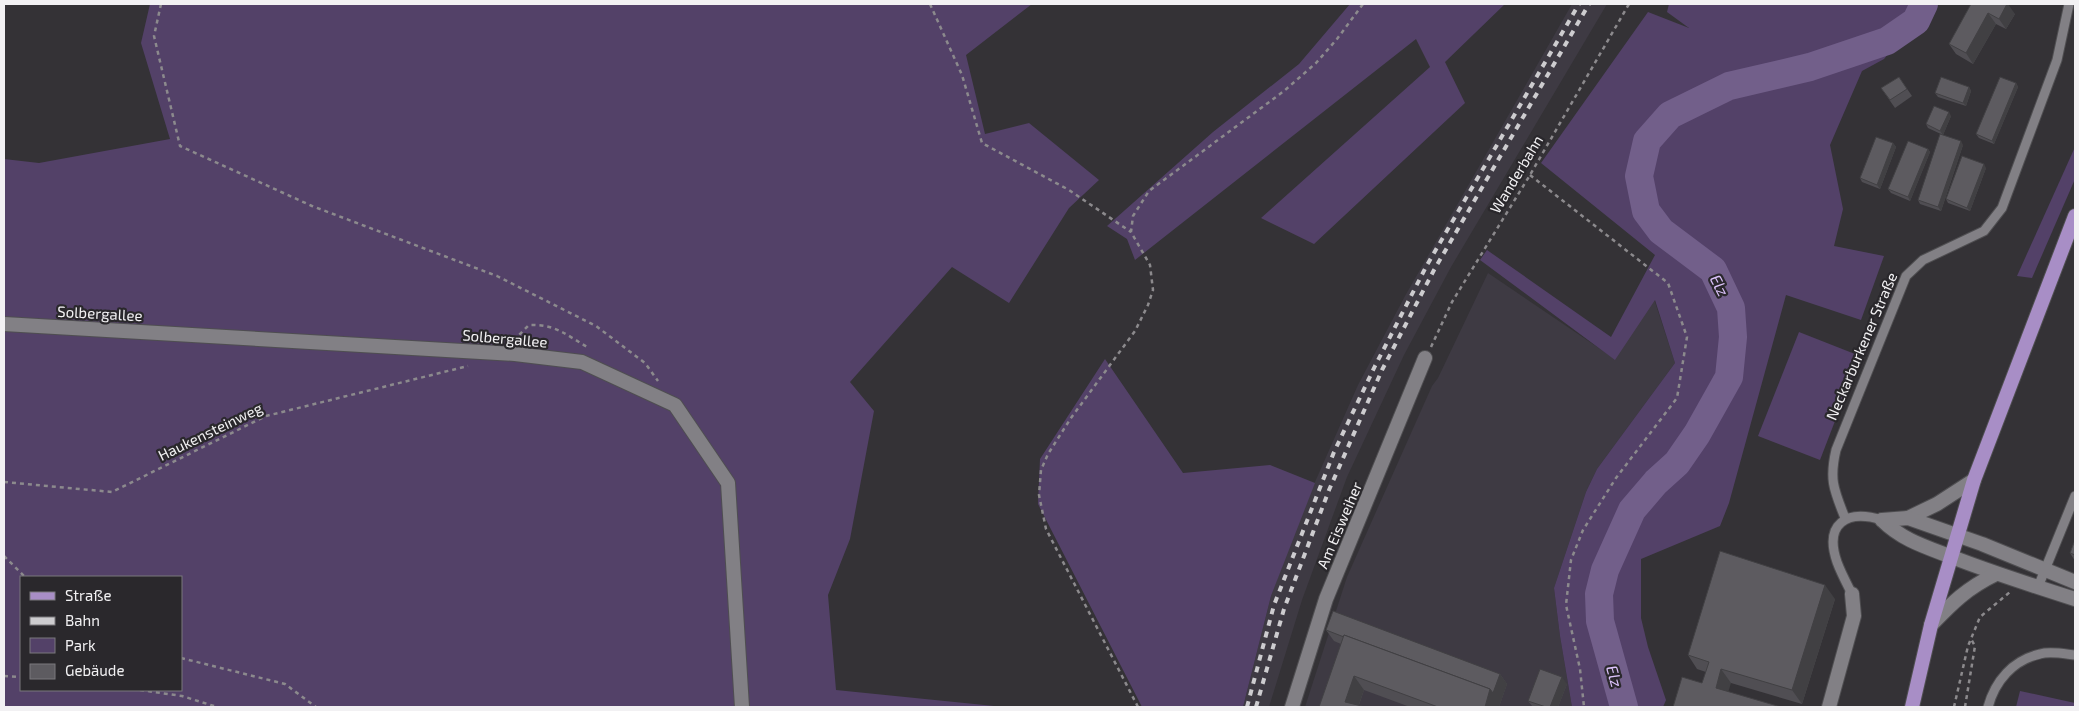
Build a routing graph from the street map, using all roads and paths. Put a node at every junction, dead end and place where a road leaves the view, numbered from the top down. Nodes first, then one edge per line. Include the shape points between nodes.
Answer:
1 (161, 4) edge
2 (930, 4) edge
3 (1363, 4) edge
4 (1629, 4) edge
5 (2068, 4) edge
6 (1530, 175) junction
7 (2075, 216) edge
8 (1131, 232) junction
9 (4, 324) edge
10 (1426, 358) joint
11 (477, 364) dead end
12 (660, 384) dead end
13 (1974, 480) junction
14 (4, 482) edge
15 (2075, 496) edge
16 (1845, 518) junction
17 (1908, 518) junction
18 (1882, 520) junction
19 (1956, 534) junction
20 (4, 556) edge
21 (1950, 556) junction
22 (2045, 570) junction
23 (1996, 574) junction
24 (24, 576) edge
25 (2075, 582) edge
26 (2038, 587) junction
27 (2013, 590) dead end
28 (1852, 594) joint
29 (2075, 599) edge
30 (1931, 625) junction
31 (1971, 639) junction
32 (2075, 655) edge
33 (182, 658) edge
34 (4, 676) edge
35 (20, 677) edge
36 (147, 691) edge
37 (217, 707) edge
38 (316, 707) edge
39 (742, 707) edge
40 (1138, 707) edge
41 (1292, 707) edge
42 (1584, 707) edge
43 (1829, 707) edge
44 (1912, 707) edge
45 (1954, 707) edge
46 (1965, 707) edge
47 (1988, 707) edge

1 - 12 path via 154,36 180,146 312,206 497,276 596,326 645,363
2 - 8 path via 962,75 982,143 1069,190
3 - 8 path via 1316,63 1284,91 1149,191 1133,216
4 - 6 path, Wanderbahn
5 - 16 lane, Neckarburkener Straße via 2057,60 2002,208 1984,231 1923,260 1906,276 1836,450 1832,484
6 - 10 path, Wanderbahn via 1452,302
6 - 42 path via 1668,283 1687,337 1677,398 1616,478 1583,530 1571,560 1566,605 1580,669
7 - 13 main road
8 - 40 path via 1150,265 1153,290 1148,305 1135,331 1048,454 1041,470 1038,494 1046,529
9 - 39 street, Solbergallee via 515,354 582,362 675,405 728,483
10 - 41 street, Am Eisweiher via 1326,599
11 - 14 path, Haukensteinweg via 266,416 112,492
13 - 17 street via 1938,504
13 - 19 main road
15 - 22 lane
16 - 18 lane via 1860,516
16 - 28 lane via 1835,529 1834,542 1837,562
17 - 18 street
17 - 19 street
18 - 21 street via 1894,532
19 - 21 main road
19 - 22 street
20 - 24 path
21 - 23 street
21 - 30 main road
22 - 25 street
22 - 26 lane
23 - 26 street
23 - 30 street via 1974,585
26 - 29 street
27 - 31 path via 1980,617
28 - 43 street via 1854,616
30 - 44 main road
31 - 45 path
31 - 46 path via 1975,646
32 - 47 lane via 2042,653 2020,661 2002,677
33 - 38 path via 285,684
34 - 35 path
36 - 37 path via 182,696

